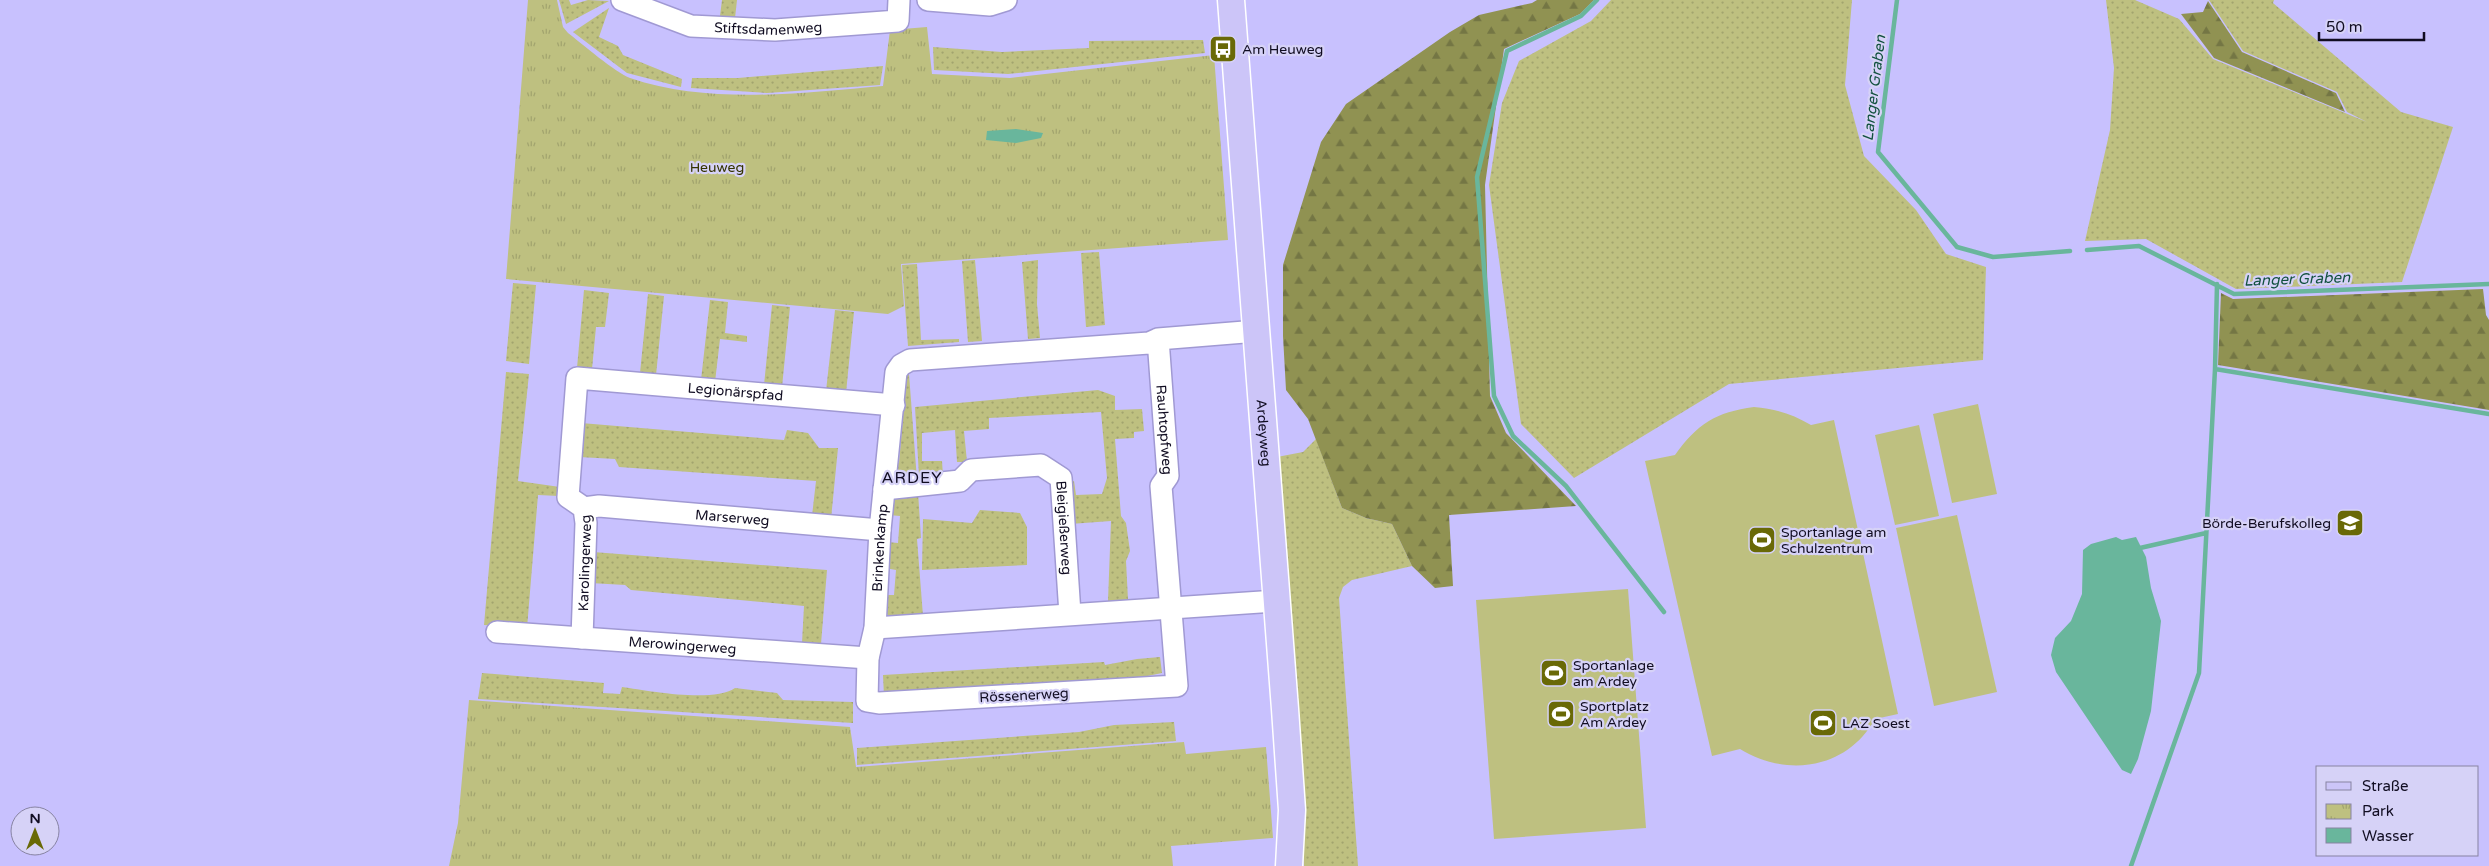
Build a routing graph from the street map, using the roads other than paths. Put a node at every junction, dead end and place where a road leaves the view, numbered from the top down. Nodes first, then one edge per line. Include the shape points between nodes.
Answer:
1 (622, 0) edge
2 (899, 0) edge
3 (928, 0) edge
4 (1006, 0) edge
5 (1231, 0) edge
6 (1257, 331) junction
7 (1158, 339) junction
8 (577, 378) joint
9 (894, 405) junction
10 (884, 489) junction
11 (584, 508) junction
12 (880, 530) junction
13 (1278, 601) junction
14 (1172, 609) junction
15 (1070, 614) junction
16 (875, 628) junction
17 (497, 632) dead end
18 (582, 638) junction
19 (868, 658) junction
20 (1290, 865) edge

1 - 2 street, Stiftsdamenweg via 690,26 775,30 898,21
3 - 4 street via 990,5
5 - 6 main road, Ardeyweg
6 - 7 street, Brinkenkamp
6 - 13 main road, Ardeyweg
7 - 9 street, Brinkenkamp via 910,360 896,372
7 - 14 street, Rauhtopfweg via 1168,476 1161,486
8 - 9 street, Legionärspfad
8 - 11 street, Karolingerweg via 568,497
9 - 10 street, Brinkenkamp
10 - 12 street, Brinkenkamp
10 - 15 street, Bleigießerweg via 960,481 971,470 1041,465 1048,469 1061,478
11 - 12 street, Marserweg via 599,506
11 - 18 street, Karolingerweg
12 - 16 street, Brinkenkamp
13 - 14 street
13 - 20 main road, Ardeyweg via 1292,810
14 - 15 street
14 - 19 street, Rössenerweg via 1177,686 879,703 867,701
15 - 16 street
16 - 19 street, Rössenerweg
17 - 18 street, Merowingerweg
18 - 19 street, Merowingerweg

